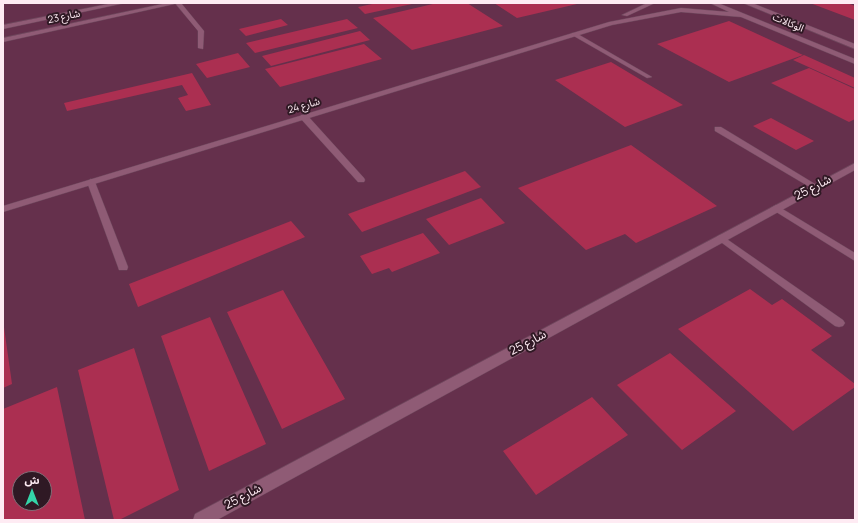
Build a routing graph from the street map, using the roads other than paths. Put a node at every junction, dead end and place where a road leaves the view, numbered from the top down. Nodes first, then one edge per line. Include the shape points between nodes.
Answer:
1 (122, 3) edge
2 (177, 3) edge
3 (652, 3) edge
4 (713, 3) edge
5 (746, 3) edge
6 (742, 15) junction
7 (610, 23) junction
8 (3, 27) edge
9 (574, 34) junction
10 (3, 40) edge
11 (855, 46) edge
12 (201, 48) dead end
13 (855, 62) edge
14 (649, 77) dead end
15 (304, 117) junction
16 (718, 128) dead end
17 (855, 166) edge
18 (361, 180) dead end
19 (91, 182) junction
20 (816, 187) junction
21 (776, 208) junction
22 (3, 209) edge
23 (721, 238) junction
24 (855, 258) edge
25 (123, 267) dead end
26 (839, 323) dead end
27 (201, 520) edge

1 - 8 street, شارع 23
2 - 10 street, شارع 23
2 - 12 lane via 201,31
3 - 7 street, شارع 24
4 - 6 street, الوكالات
5 - 11 street, الوكالات
6 - 7 street, شارع 24 via 681,10
6 - 13 street, الوكالات
7 - 9 street, شارع 24
9 - 14 lane
9 - 15 street, شارع 24
15 - 18 lane
15 - 19 street, شارع 24
16 - 20 lane
17 - 20 street, شارع 25
19 - 22 street, شارع 24
19 - 25 lane
20 - 21 street, شارع 25
21 - 23 street, شارع 25
21 - 24 lane
23 - 26 lane
23 - 27 street, شارع 25

